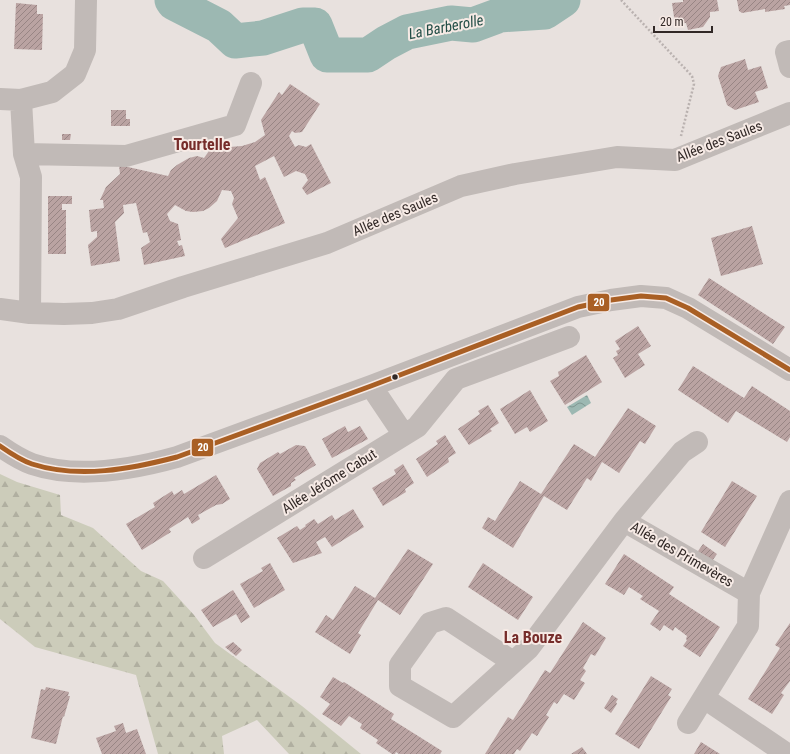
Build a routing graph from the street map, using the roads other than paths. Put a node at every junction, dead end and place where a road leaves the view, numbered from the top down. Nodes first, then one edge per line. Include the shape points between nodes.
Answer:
1 (86, 0) edge
2 (790, 51) edge
3 (790, 67) edge
4 (251, 83) dead end
5 (10, 100) edge
6 (790, 113) edge
7 (24, 154) junction
8 (0, 309) edge
9 (30, 313) junction
10 (569, 337) dead end
11 (790, 370) edge
12 (372, 386) junction
13 (404, 435) junction
14 (697, 442) dead end
15 (0, 446) edge
16 (790, 501) edge
17 (624, 521) junction
18 (204, 558) dead end
19 (749, 593) junction
20 (513, 662) junction
21 (704, 698) junction
22 (688, 723) dead end
23 (787, 754) edge

1 - 5 street via 85,50 75,74 52,92
2 - 3 street via 786,52
4 - 7 street via 235,125 126,156
5 - 7 street
6 - 9 street, Allée des Saules via 675,160 618,156 461,186 327,243 118,309 92,313
7 - 9 street via 31,177
8 - 9 street, Allée des Saules
10 - 13 street, Allée Jérôme Cabut via 456,379 417,427
11 - 12 street via 688,308 666,298 641,296 578,308
12 - 13 street
12 - 15 street via 178,457 124,469 55,469 32,464
13 - 18 street, Allée Jérôme Cabut
14 - 17 street via 682,452
16 - 19 street
17 - 19 street, Allée des Primevères
17 - 20 street, Allée des Primevères via 530,648
19 - 21 street via 748,626
20 - 20 street, Allée des Primevères via 446,618 430,623 400,665 400,686 453,717
21 - 22 street
21 - 23 street

